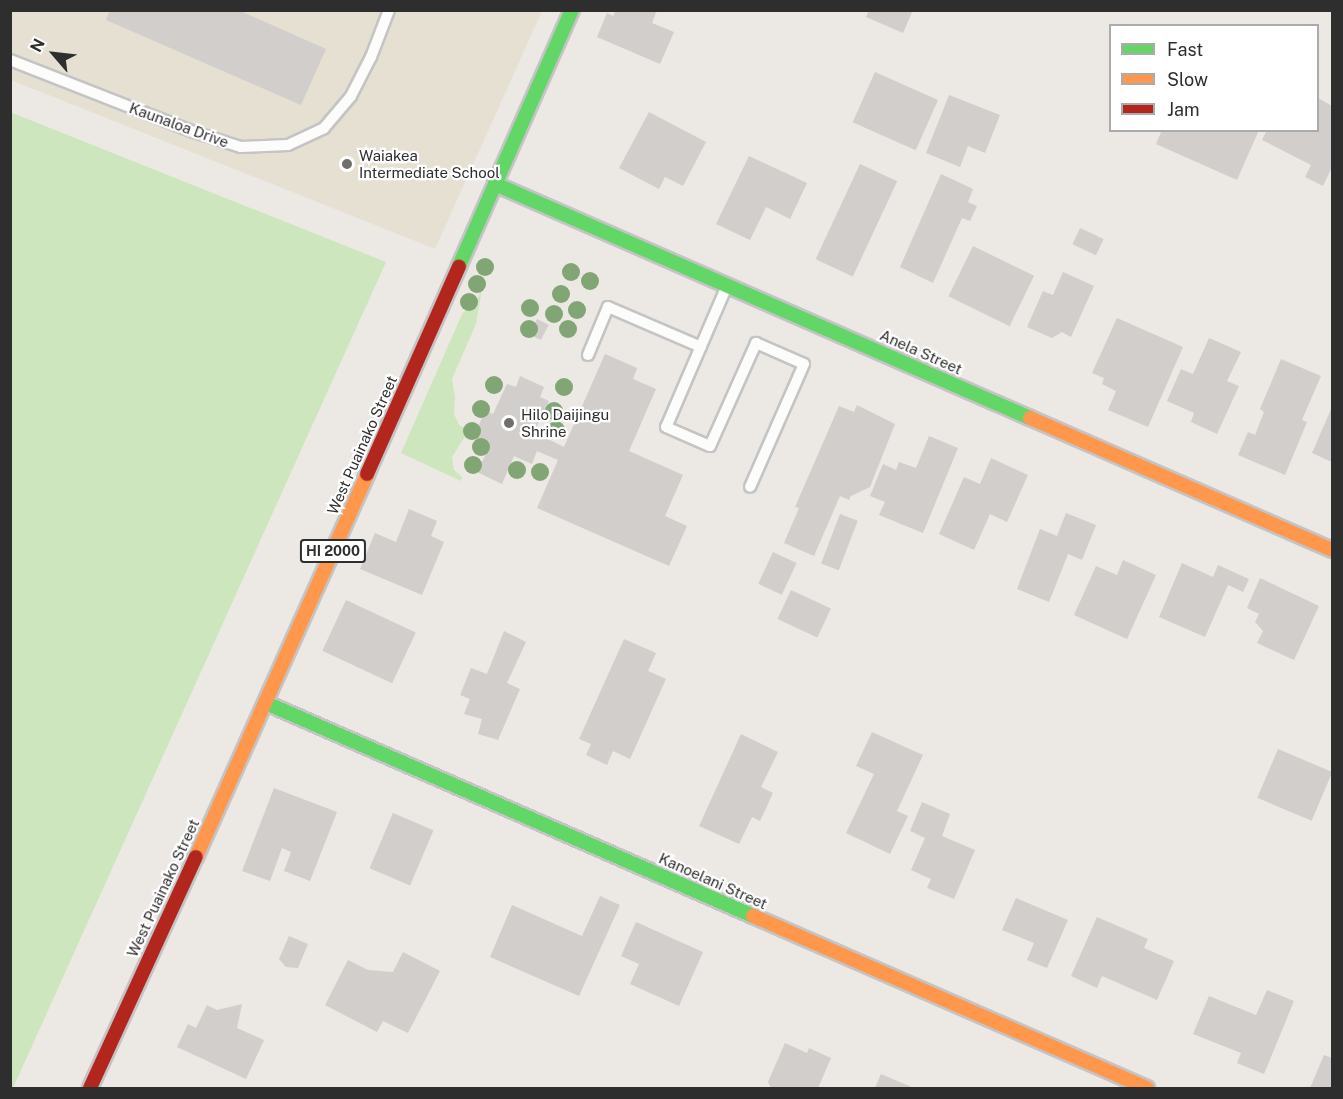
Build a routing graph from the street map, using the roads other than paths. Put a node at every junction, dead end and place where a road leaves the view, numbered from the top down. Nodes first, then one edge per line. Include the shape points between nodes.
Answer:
1 (389, 10) edge
2 (572, 10) edge
3 (10, 60) edge
4 (495, 183) junction
5 (728, 285) junction
6 (701, 347) junction
7 (588, 355) dead end
8 (750, 488) dead end
9 (1332, 550) edge
10 (266, 703) junction
11 (90, 1089) edge
12 (1147, 1089) edge

1 - 3 lane, Kaunaloa Drive via 351,96 324,128 288,145 241,147
2 - 4 main road, West Puainako Street / HI 2000
4 - 5 main road, Anela Street
4 - 10 main road, West Puainako Street / HI 2000
5 - 6 lane
5 - 9 main road, Anela Street
6 - 7 lane via 608,307
6 - 8 lane via 666,427 710,446 756,343 804,364
10 - 11 main road, West Puainako Street / HI 2000
10 - 12 main road, Kanoelani Street

